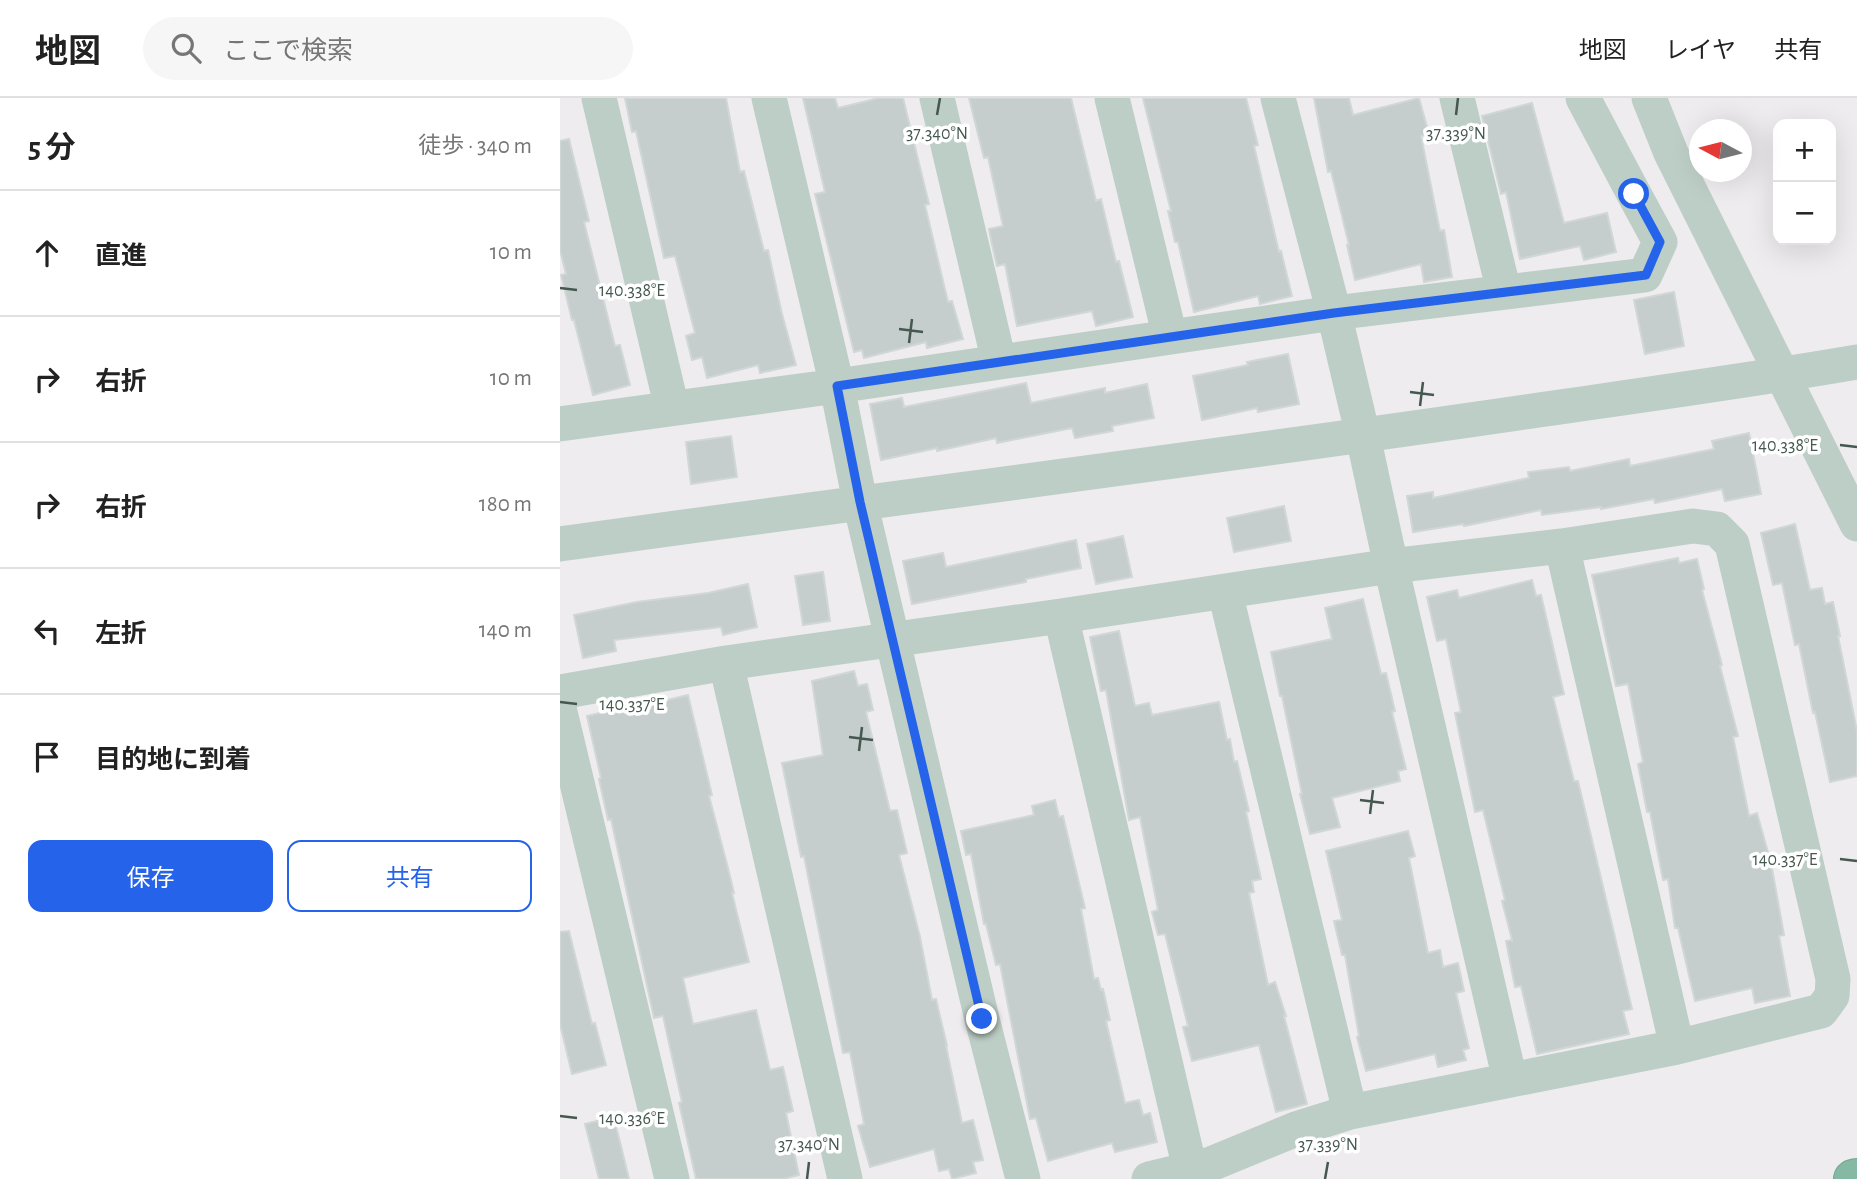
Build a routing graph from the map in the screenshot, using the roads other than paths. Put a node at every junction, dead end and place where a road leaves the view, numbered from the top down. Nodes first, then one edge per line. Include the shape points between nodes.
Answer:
1 (599, 98) edge
2 (769, 98) edge
3 (937, 98) edge
4 (1112, 98) edge
5 (1278, 98) edge
6 (1457, 98) edge
7 (1583, 98) edge
8 (1649, 98) edge
9 (1504, 292) junction
10 (1334, 313) junction
11 (1170, 337) junction
12 (999, 362) junction
13 (1857, 362) edge
14 (1783, 375) junction
15 (837, 386) junction
16 (668, 396) dead end
17 (560, 424) edge
18 (1363, 436) junction
19 (860, 502) junction
20 (1857, 524) edge
21 (560, 544) edge
22 (1562, 546) junction
23 (1391, 566) junction
24 (1225, 592) junction
25 (1060, 616) junction
26 (893, 638) junction
27 (726, 663) junction
28 (560, 692) edge
29 (560, 712) edge
30 (1677, 1047) junction
31 (1510, 1080) junction
32 (1350, 1112) junction
33 (1190, 1169) junction
34 (671, 1179) edge
35 (845, 1179) edge
36 (1023, 1179) edge
37 (1149, 1179) edge

1 - 16 street
2 - 15 street
3 - 12 street
4 - 11 street
5 - 10 street
6 - 9 street
7 - 9 street via 1660,242 1646,275
8 - 14 street via 1671,153
9 - 10 street
10 - 11 street
10 - 18 street
11 - 12 street
12 - 15 street
13 - 14 street
14 - 18 street
14 - 20 street
15 - 17 street
15 - 19 street
18 - 19 street
18 - 23 street
19 - 21 street
19 - 26 street
22 - 23 street
22 - 30 street
22 - 30 street via 1693,526 1717,529 1732,544 1833,979 1832,996 1821,1011
23 - 24 street
23 - 31 street
24 - 25 street
24 - 32 street
25 - 26 street
25 - 33 street
26 - 27 street
26 - 36 street
27 - 28 street
27 - 35 street
29 - 34 street
30 - 31 street
31 - 32 street
32 - 33 street
33 - 37 street

